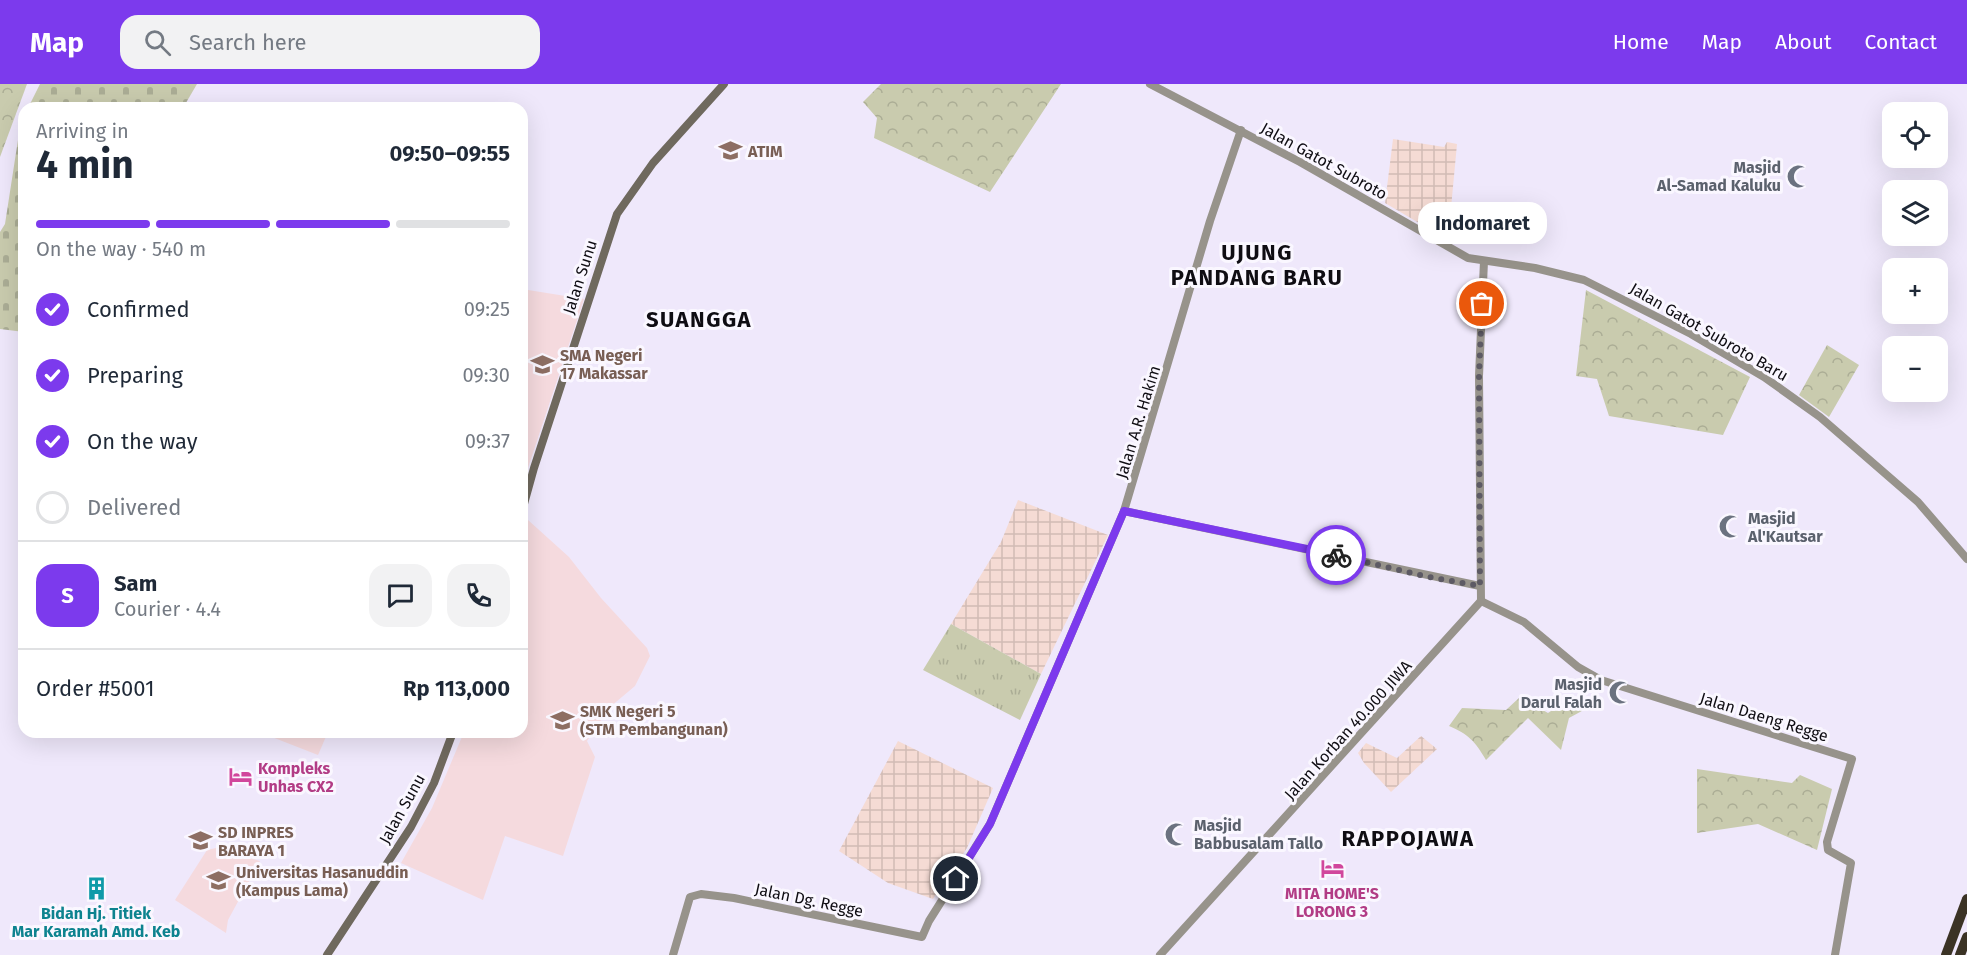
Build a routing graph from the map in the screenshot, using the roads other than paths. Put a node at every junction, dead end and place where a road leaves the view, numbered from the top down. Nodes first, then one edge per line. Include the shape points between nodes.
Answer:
1 (724, 84) edge
2 (1150, 84) edge
3 (1241, 130) junction
4 (1484, 261) junction
5 (528, 490) edge
6 (1124, 511) junction
7 (1967, 559) edge
8 (1480, 586) junction
9 (1481, 601) junction
10 (451, 738) edge
11 (1967, 899) edge
12 (922, 937) joint
13 (1967, 937) edge
14 (327, 955) edge
15 (673, 955) edge
16 (1160, 955) edge
17 (1835, 955) edge
18 (1946, 955) edge
19 (1960, 955) edge

1 - 5 main road, Jalan Sunu via 653,163 618,214
2 - 3 street, Jalan Gatot Subroto
3 - 4 street, Jalan Gatot Subroto via 1468,258
3 - 6 street, Jalan A.R. Hakim
4 - 7 street, Jalan Gatot Subroto Baru via 1535,268 1596,285 1740,362 1792,396 1890,476
4 - 8 street via 1479,376
6 - 8 street
6 - 12 street, Jalan A.R. Hakim via 990,824
8 - 9 street
9 - 16 street, Jalan Korban 40.000 JIWA
9 - 17 street, Jalan Daeng Regge via 1524,622 1578,667 1601,680 1852,759 1827,842 1828,850 1851,863
10 - 14 main road, Jalan Sunu via 435,783 411,827
11 - 18 highway
12 - 15 street, Jalan Dg. Regge via 701,894 690,897
13 - 19 highway

